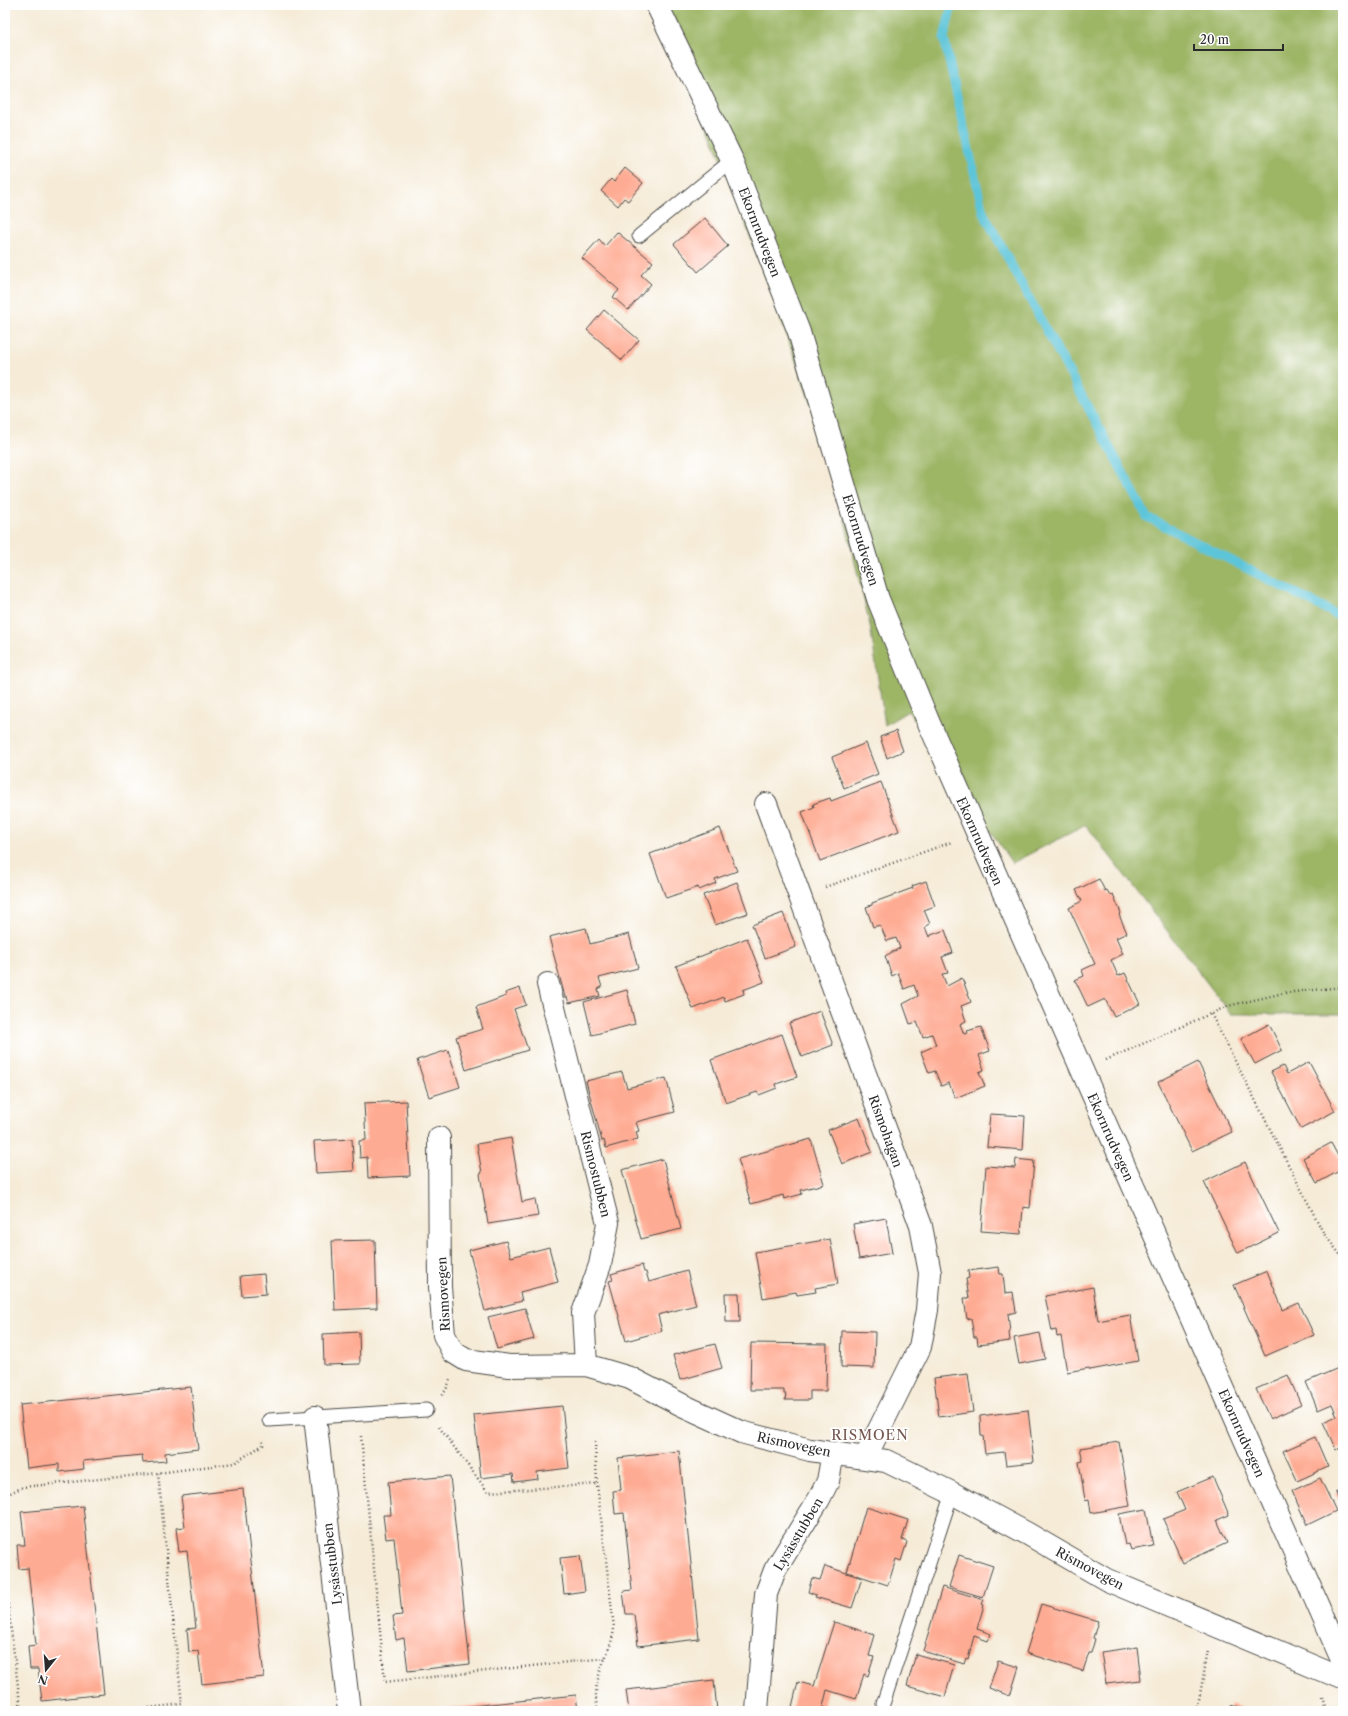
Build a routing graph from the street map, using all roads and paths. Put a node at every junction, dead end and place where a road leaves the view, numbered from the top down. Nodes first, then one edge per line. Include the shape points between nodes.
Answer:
1 (657, 5) edge
2 (732, 160) junction
3 (639, 236) dead end
4 (766, 804) dead end
5 (977, 833) junction
6 (800, 896) junction
7 (548, 984) dead end
8 (1343, 987) edge
9 (1212, 1014) junction
10 (1082, 1070) junction
11 (439, 1138) dead end
12 (1343, 1258) edge
13 (466, 1360) junction
14 (586, 1365) junction
15 (426, 1410) junction
16 (359, 1414) junction
17 (315, 1417) junction
18 (269, 1420) joint
19 (595, 1442) dead end
20 (833, 1453) junction
21 (865, 1458) junction
22 (158, 1473) junction
23 (597, 1484) junction
24 (952, 1493) junction
25 (5, 1495) edge
26 (5, 1580) edge
27 (1212, 1625) junction
28 (605, 1658) junction
29 (1343, 1662) edge
30 (1343, 1679) edge
31 (883, 1704) dead end
32 (21, 1711) edge
33 (121, 1711) edge
34 (349, 1711) edge
35 (597, 1711) edge
36 (757, 1711) edge
37 (1197, 1711) edge

1 - 2 street, Ekornrudvegen
2 - 3 lane
2 - 5 street, Ekornrudvegen via 799,332 878,599
4 - 6 street, Rismohagan
5 - 6 path
5 - 10 street, Ekornrudvegen
6 - 21 street, Rismohagan via 921,1226 930,1272 927,1310 920,1347
7 - 14 street, Rismostubben via 608,1223 600,1265 583,1313
8 - 9 path via 1284,993 1228,1006
9 - 10 path
9 - 12 path via 1324,1234
10 - 29 street, Ekornrudvegen
11 - 13 street, Rismovegen via 440,1287 444,1335 453,1352
13 - 14 street, Rismovegen via 509,1366
13 - 15 path via 450,1377 446,1390
14 - 20 street, Rismovegen via 630,1378 741,1432 810,1450
15 - 16 lane
15 - 23 path via 488,1492
16 - 17 lane
16 - 28 path via 385,1682
17 - 18 lane
17 - 34 street, Lysåsstubben
18 - 22 path via 263,1445 234,1463
19 - 23 path
20 - 21 street, Rismovegen
20 - 36 street, Lysåsstubben via 828,1481 775,1570 766,1594
21 - 24 street, Rismovegen via 886,1462
22 - 25 path via 23,1487
22 - 33 path via 182,1704
23 - 28 path via 614,1628 613,1642
24 - 27 street, Rismovegen via 1107,1580
24 - 31 lane
26 - 32 path
27 - 30 street, Rismovegen
27 - 37 path
28 - 35 path via 597,1681

